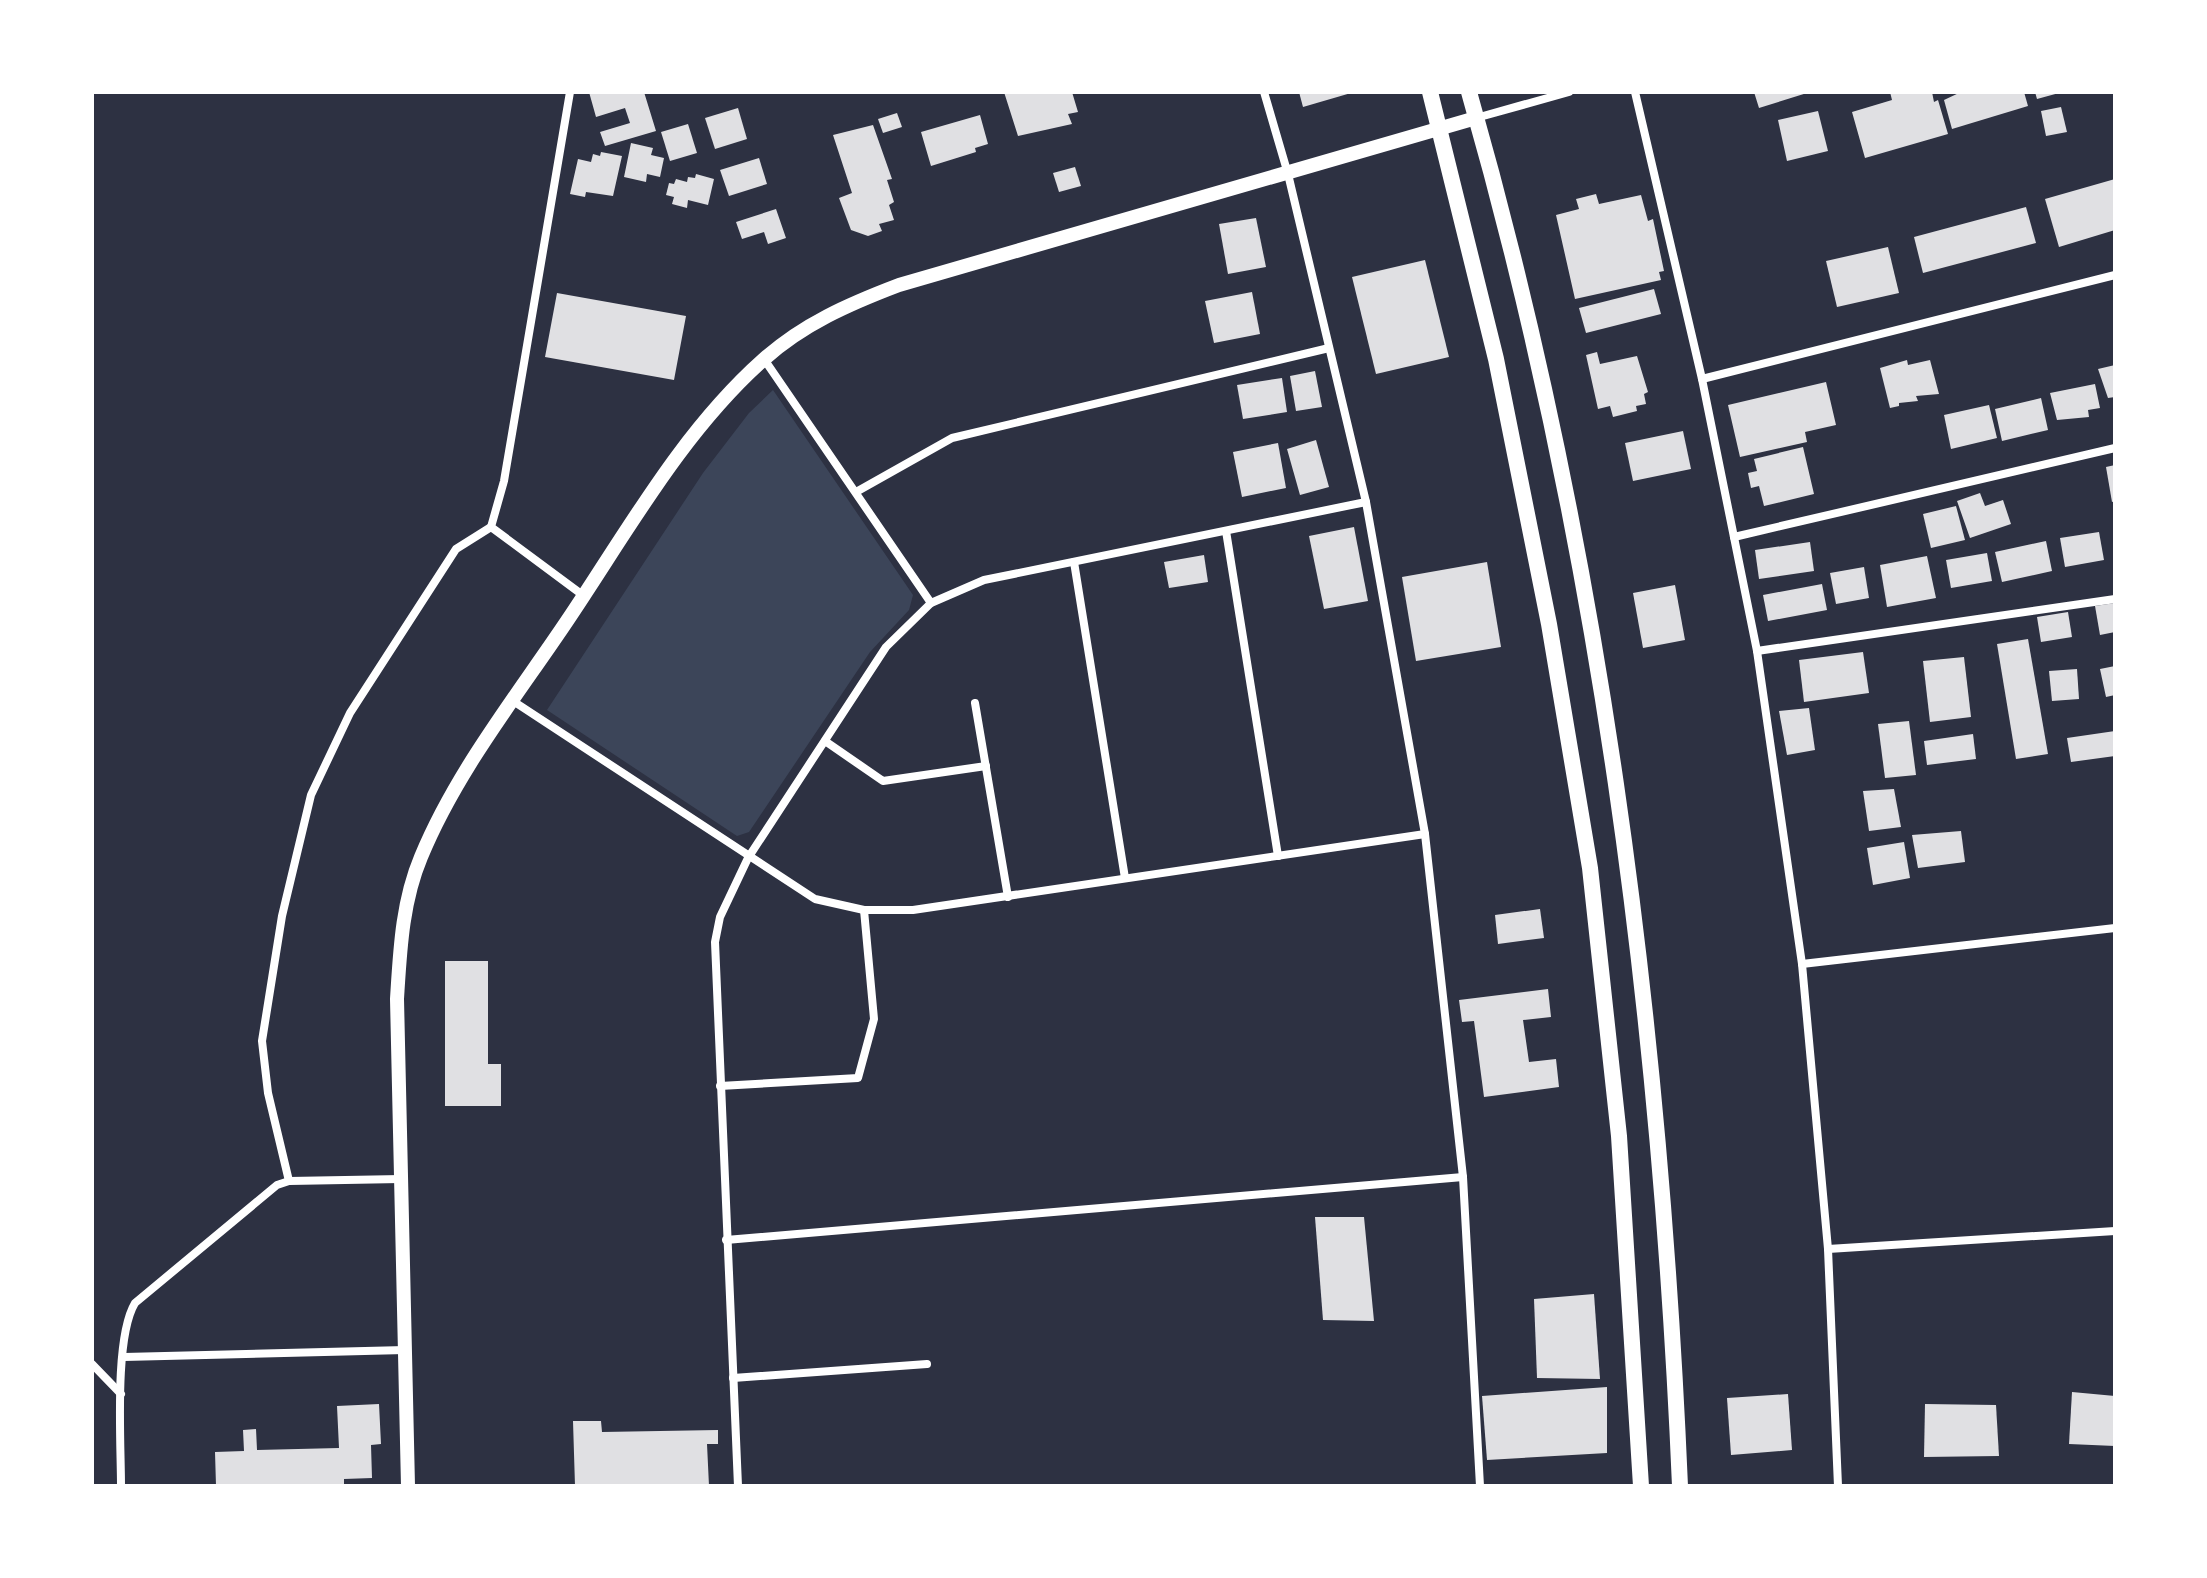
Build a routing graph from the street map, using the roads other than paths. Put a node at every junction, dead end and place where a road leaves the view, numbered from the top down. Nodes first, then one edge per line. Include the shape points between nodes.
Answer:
1 (570, 92) edge
2 (1264, 92) edge
3 (1430, 92) edge
4 (1469, 92) edge
5 (1569, 92) edge
6 (1635, 92) edge
7 (1476, 118) junction
8 (1440, 129) junction
9 (1288, 174) junction
10 (2115, 275) edge
11 (1329, 348) junction
12 (764, 359) junction
13 (1702, 379) junction
14 (2115, 448) edge
15 (856, 492) junction
16 (1366, 502) junction
17 (491, 527) junction
18 (1226, 531) junction
19 (1734, 537) junction
20 (1074, 562) junction
21 (584, 596) junction
22 (2115, 599) edge
23 (931, 603) junction
24 (1757, 651) junction
25 (513, 701) junction
26 (975, 703) dead end
27 (825, 741) junction
28 (986, 766) junction
29 (1425, 834) junction
30 (1278, 856) junction
31 (748, 858) junction
32 (1125, 878) junction
33 (1008, 897) junction
34 (864, 910) junction
35 (2115, 928) edge
36 (1802, 964) junction
37 (720, 1086) junction
38 (1463, 1177) junction
39 (401, 1179) junction
40 (289, 1181) junction
41 (2115, 1231) edge
42 (726, 1240) junction
43 (1828, 1249) junction
44 (405, 1350) junction
45 (124, 1357) junction
46 (92, 1364) edge
47 (927, 1364) dead end
48 (733, 1378) junction
49 (121, 1394) junction
50 (121, 1486) edge
51 (408, 1486) edge
52 (738, 1486) edge
53 (1480, 1486) edge
54 (1641, 1486) edge
55 (1680, 1486) edge
56 (1838, 1486) edge

1 - 17 street via 504,481
2 - 9 street
3 - 8 main road
4 - 7 main road
5 - 7 street
6 - 13 street
7 - 8 street
7 - 55 main road via 1546,399 1589,616 1629,866 1659,1141
8 - 9 street
8 - 54 main road via 1499,375 1590,868 1619,1136
9 - 11 street
9 - 12 street via 899,285 826,315
10 - 13 street
11 - 15 street via 952,438
11 - 16 street
12 - 15 street
12 - 21 street via 690,440
13 - 19 street
14 - 19 street
15 - 23 street
16 - 18 street
16 - 29 street
17 - 21 street
17 - 40 street via 456,549 350,713 311,795 282,916 262,1041
18 - 20 street
18 - 30 street
19 - 24 street
20 - 23 street via 984,580
20 - 32 street
21 - 25 street
22 - 24 street
23 - 27 street via 886,647
24 - 36 street
25 - 31 street
25 - 39 street via 438,819 410,893 397,999
26 - 28 street
27 - 28 street via 883,781
27 - 31 street
28 - 33 street
29 - 30 street
29 - 38 street
30 - 32 street
31 - 34 street via 815,899
31 - 37 street via 720,917 715,942
32 - 33 street
33 - 34 street via 913,910
34 - 37 street via 874,1019 858,1078
35 - 36 street
36 - 43 street
37 - 42 street
38 - 42 street
38 - 53 street
39 - 40 street
39 - 44 street
40 - 45 street via 277,1185 135,1303 128,1315
41 - 43 street
42 - 48 street
43 - 56 street
44 - 45 street
44 - 51 street
45 - 49 street
46 - 49 street
47 - 48 street
48 - 52 street
49 - 50 street

